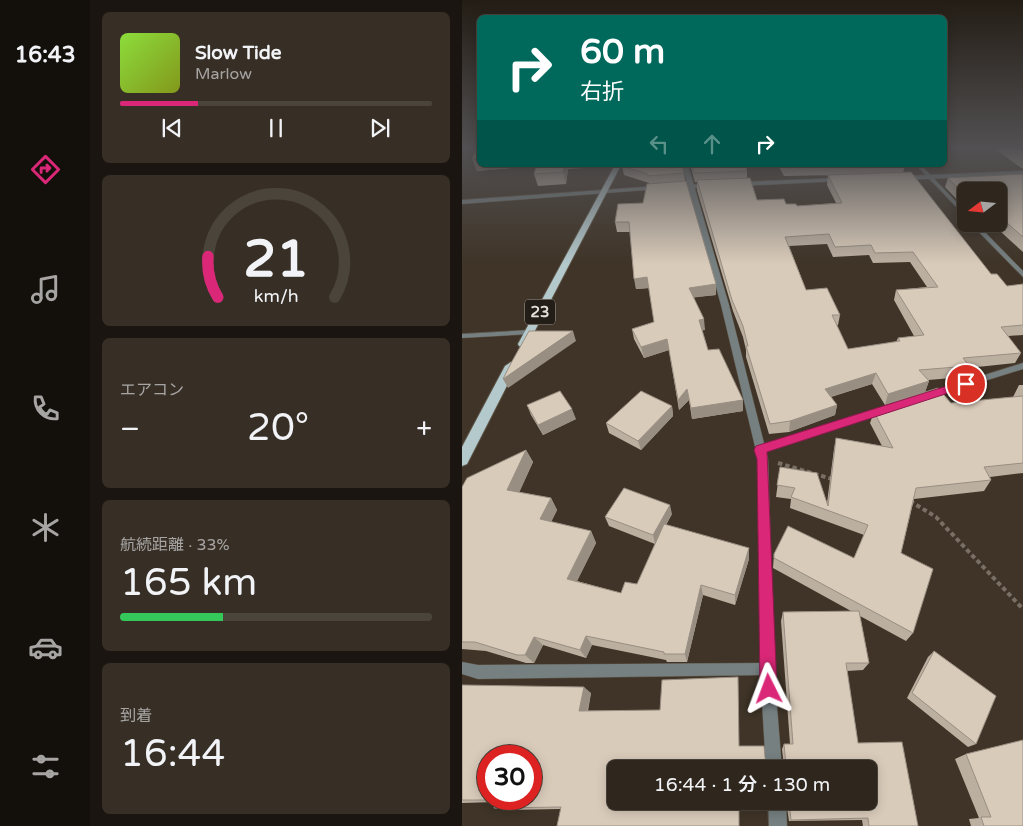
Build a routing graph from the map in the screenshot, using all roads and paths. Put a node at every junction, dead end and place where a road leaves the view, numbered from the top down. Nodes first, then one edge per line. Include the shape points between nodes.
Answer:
1 (606, 188) edge
2 (662, 188) edge
3 (672, 188) edge
4 (676, 188) edge
5 (691, 188) edge
6 (940, 188) edge
7 (604, 191) junction
8 (462, 202) edge
9 (957, 206) edge
10 (981, 232) edge
11 (1022, 276) edge
12 (529, 332) junction
13 (462, 336) edge
14 (1022, 366) edge
15 (920, 399) edge
16 (910, 402) edge
17 (762, 454) junction
18 (462, 460) edge
19 (836, 480) edge
20 (900, 498) edge
21 (1022, 609) edge
22 (462, 668) edge
23 (767, 669) junction
24 (773, 760) edge
25 (777, 810) edge
26 (778, 826) edge

1 - 7 main road, 23
2 - 7 street
3 - 4 street
5 - 17 street
6 - 9 lane
7 - 8 street
7 - 12 main road, 23
10 - 11 lane
12 - 13 lane
12 - 18 main road, 23
14 - 15 lane
16 - 17 lane
17 - 19 path
17 - 23 street
20 - 21 path via 936,517
22 - 23 lane via 478,672
23 - 24 street
25 - 26 street

